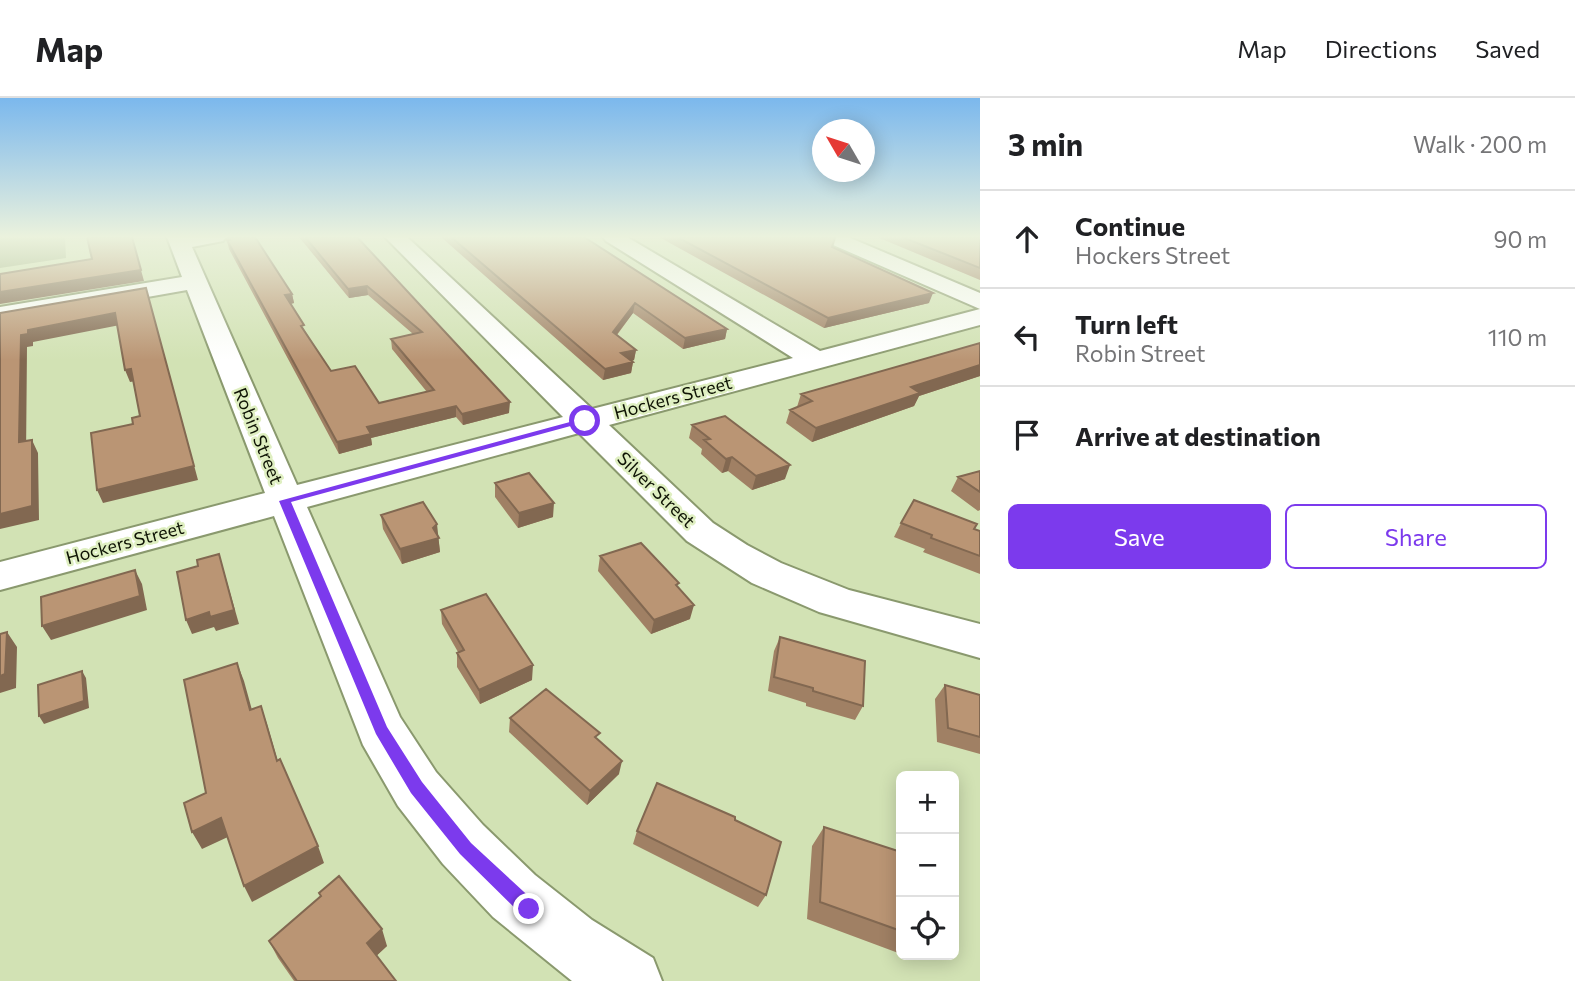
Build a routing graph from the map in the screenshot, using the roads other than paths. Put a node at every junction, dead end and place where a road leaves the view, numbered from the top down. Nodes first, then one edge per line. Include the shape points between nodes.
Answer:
1 (195, 278) edge
2 (438, 278) edge
3 (681, 278) edge
4 (925, 278) edge
5 (195, 282) junction
6 (980, 302) edge
7 (0, 314) edge
8 (980, 317) edge
9 (816, 360) junction
10 (585, 421) junction
11 (285, 501) junction
12 (0, 576) edge
13 (980, 641) edge
14 (630, 981) edge

1 - 5 street, Robin Street
2 - 10 street, Silver Street
3 - 9 street
4 - 6 street
5 - 7 street
5 - 11 street, Robin Street
8 - 9 street, Hockers Street
9 - 10 street, Hockers Street
10 - 11 street, Hockers Street
10 - 13 street, Silver Street via 700,532 764,574 857,610
11 - 12 street, Hockers Street
11 - 14 street, Robin Street via 381,730 416,788 466,848 529,909

